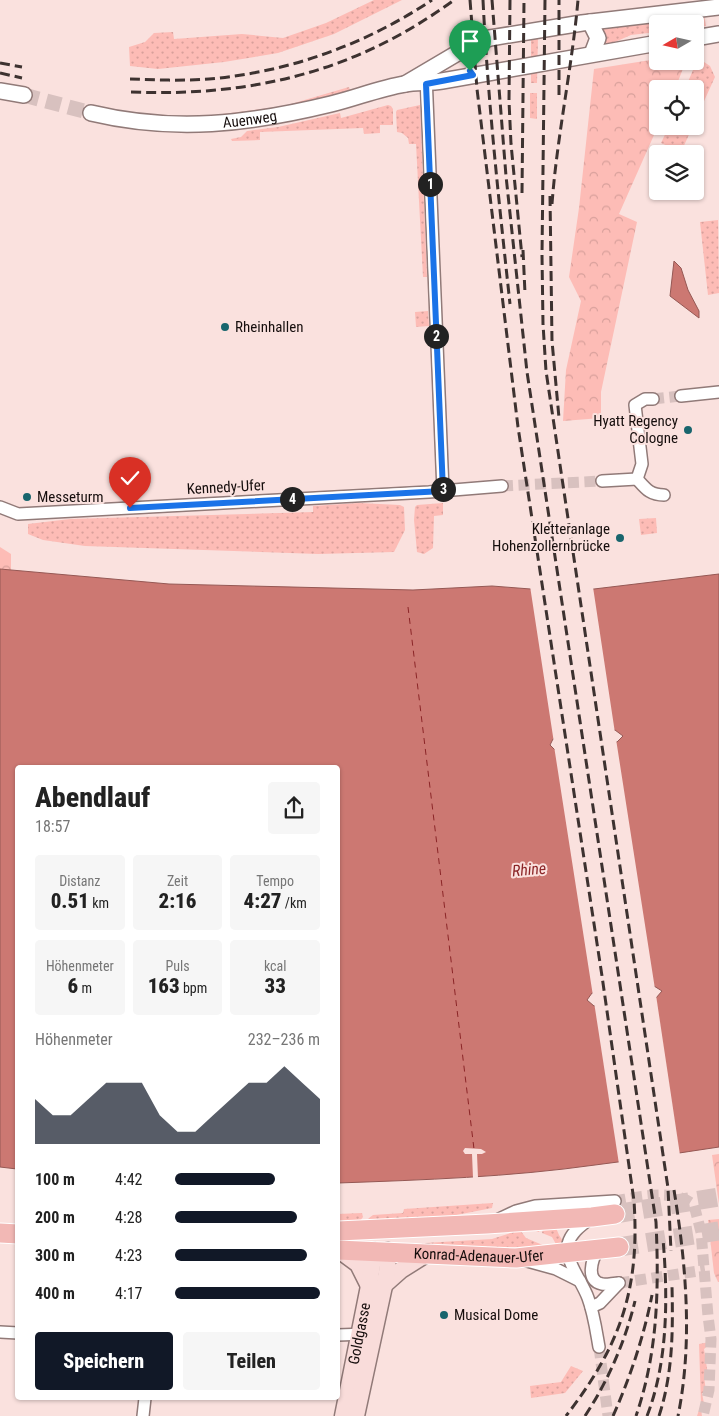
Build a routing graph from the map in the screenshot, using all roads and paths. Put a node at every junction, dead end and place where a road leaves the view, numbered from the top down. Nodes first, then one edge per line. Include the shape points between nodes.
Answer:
1 (719, 8) edge
2 (590, 22) junction
3 (719, 34) edge
4 (704, 36) edge
5 (649, 44) edge
6 (466, 48) junction
7 (592, 54) junction
8 (473, 75) junction
9 (427, 77) junction
10 (0, 91) edge
11 (24, 95) tunnel mouth
12 (91, 113) tunnel mouth
13 (719, 392) edge
14 (681, 396) tunnel mouth
15 (653, 398) tunnel mouth
16 (637, 478) junction
17 (602, 481) tunnel mouth
18 (502, 486) tunnel mouth
19 (443, 491) junction
20 (664, 495) dead end
21 (0, 507) edge
22 (615, 1207) joint
23 (592, 1217) junction
24 (487, 1224) junction
25 (413, 1228) junction
26 (370, 1229) junction
27 (340, 1230) edge
28 (619, 1247) tunnel mouth
29 (382, 1248) junction
30 (340, 1250) edge
31 (598, 1250) junction
32 (340, 1251) edge
33 (428, 1253) junction
34 (568, 1253) junction
35 (516, 1258) junction
36 (580, 1281) junction
37 (376, 1286) junction
38 (591, 1307) junction
39 (0, 1332) edge
40 (15, 1333) edge
41 (366, 1334) junction
42 (340, 1335) edge
43 (599, 1347) tunnel mouth
44 (145, 1400) edge
45 (142, 1416) edge
46 (343, 1416) edge
47 (356, 1416) edge

1 - 2 street, Auenweg
2 - 6 street, Auenweg via 490,38
2 - 7 street via 598,38
3 - 4 street
5 - 7 street, Auenweg
6 - 8 street via 465,56
6 - 9 street, Auenweg
7 - 8 street, Auenweg
8 - 9 street, Auenweg
9 - 12 street, Auenweg via 331,104 218,124 166,125
9 - 19 street
10 - 11 street
13 - 14 street
15 - 16 street via 635,405 642,464
16 - 17 street
16 - 20 street via 654,495
18 - 19 street, Kennedy-Ufer
19 - 21 street, Kennedy-Ufer via 18,514
22 - 23 main road, Konrad-Adenauer-Ufer
22 - 24 street, Konrad-Adenauer-Ufer via 527,1208
23 - 24 main road, Konrad-Adenauer-Ufer
23 - 34 street via 571,1236
24 - 25 main road, Konrad-Adenauer-Ufer
25 - 26 main road, Konrad-Adenauer-Ufer
25 - 29 main road
26 - 27 main road, Konrad-Adenauer-Ufer
26 - 29 main road
28 - 31 main road, Konrad-Adenauer-Ufer
29 - 30 main road, Konrad-Adenauer-Ufer
29 - 33 main road, Konrad-Adenauer-Ufer
29 - 37 main road, Goldgasse via 387,1272
31 - 34 main road, Konrad-Adenauer-Ufer
31 - 38 street via 592,1265 594,1280 600,1284 619,1283 600,1303
32 - 37 main road via 358,1264
33 - 35 main road, Konrad-Adenauer-Ufer
33 - 37 main road
34 - 35 main road, Konrad-Adenauer-Ufer
34 - 36 street
35 - 36 street
36 - 38 street
37 - 41 main road, Goldgasse
38 - 43 street
39 - 40 street
41 - 42 street
41 - 46 main road, Goldgasse
41 - 47 main road, Goldgasse
44 - 45 street

